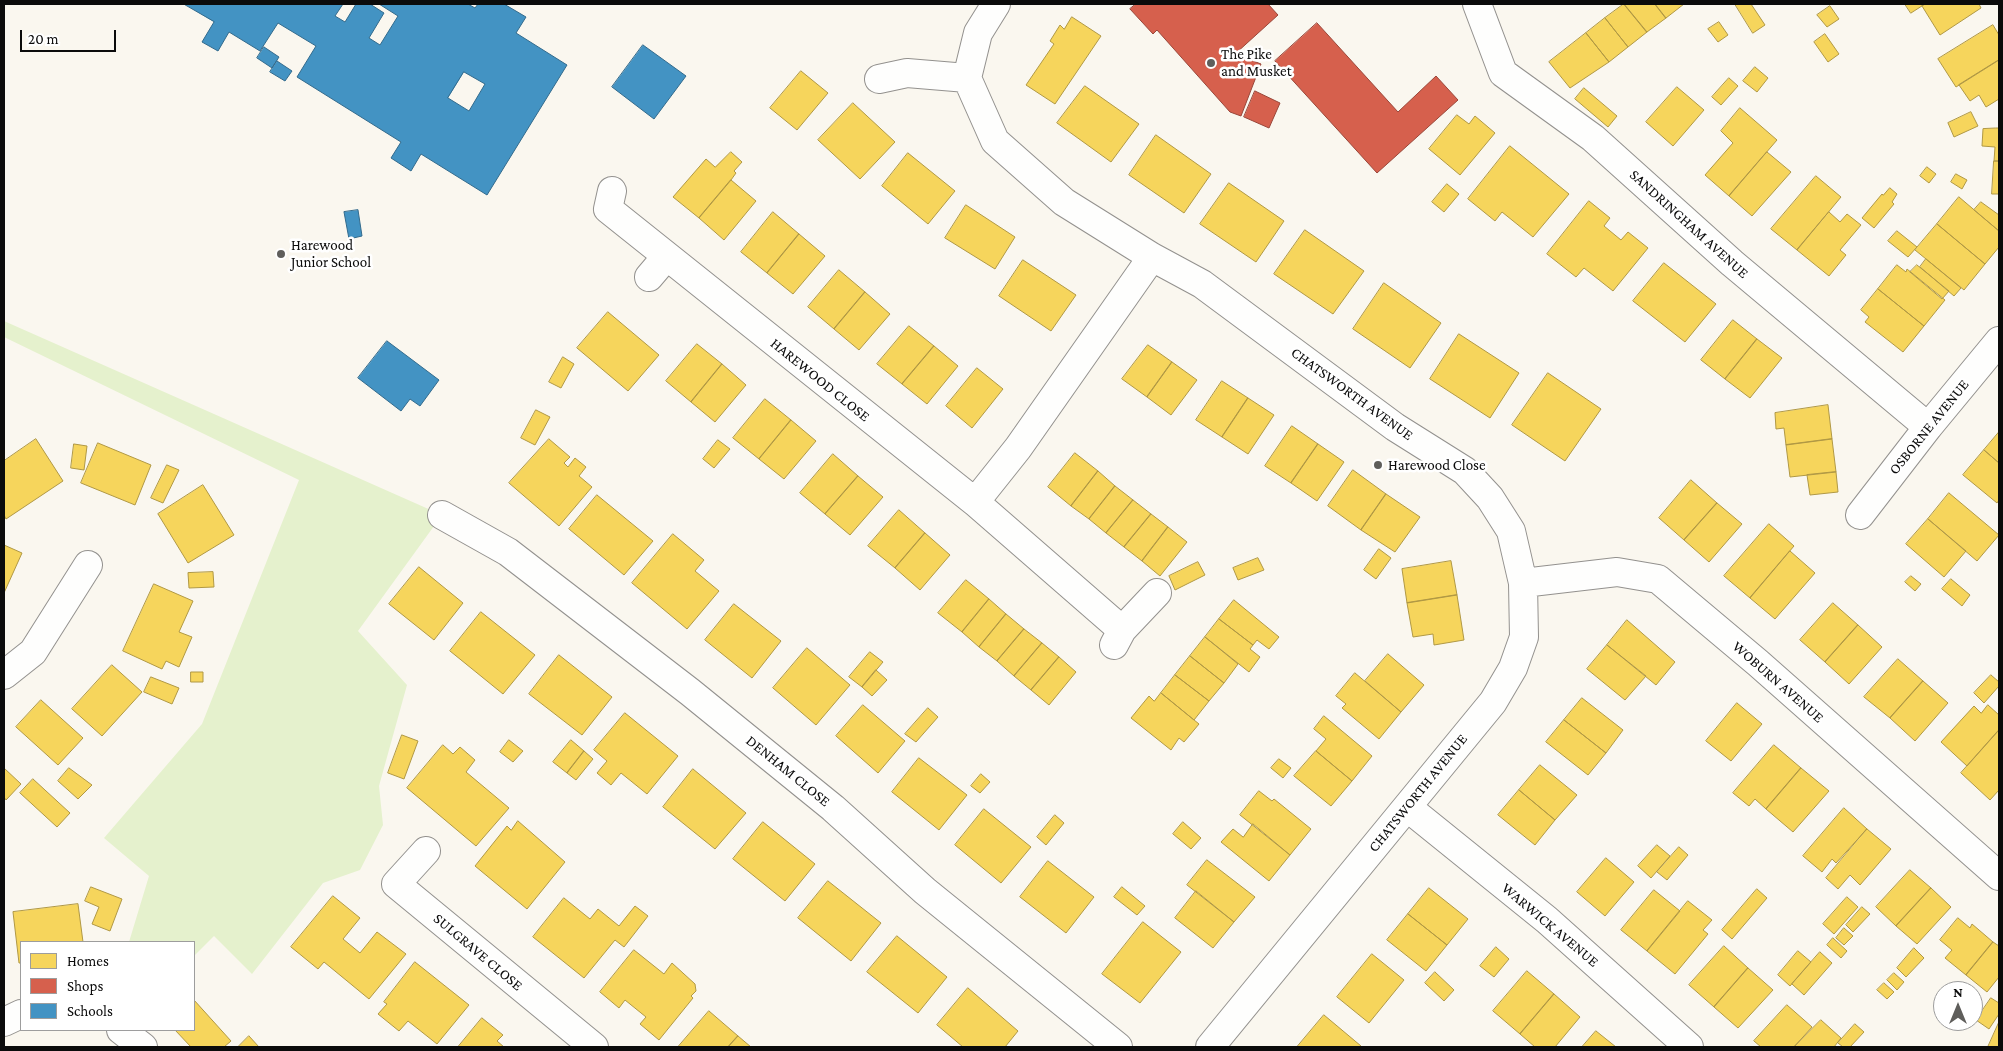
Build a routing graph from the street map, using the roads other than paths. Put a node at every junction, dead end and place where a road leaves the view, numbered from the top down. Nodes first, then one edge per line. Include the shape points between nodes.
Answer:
1 (996, 4) edge
2 (1477, 4) edge
3 (966, 78) junction
4 (879, 79) dead end
5 (612, 191) dead end
6 (1152, 257) junction
7 (1999, 341) edge
8 (1928, 427) junction
9 (975, 502) junction
10 (442, 515) dead end
11 (1860, 515) dead end
12 (88, 565) dead end
13 (1523, 583) junction
14 (1157, 594) dead end
15 (4, 675) edge
16 (1407, 807) junction
17 (426, 852) dead end
18 (1996, 869) edge
19 (20, 1014) edge
20 (4, 1022) edge
21 (122, 1031) edge
22 (143, 1047) edge
23 (594, 1047) edge
24 (1118, 1047) edge
25 (1210, 1047) edge
26 (1689, 1047) edge

1 - 3 street via 978,33
2 - 8 street, SANDRINGHAM AVENUE via 1502,73 1593,138 1732,263
3 - 4 street via 907,73
3 - 6 street, CHATSWORTH AVENUE via 995,141 1064,202
5 - 9 street, HAREWOOD CLOSE via 608,209 657,267
6 - 9 street via 1018,448
6 - 13 street, CHATSWORTH AVENUE via 1202,284 1394,427 1465,472 1490,498 1511,531
7 - 8 street, OSBORNE AVENUE
8 - 11 street, OSBORNE AVENUE
9 - 14 street, HAREWOOD CLOSE via 1118,637
10 - 24 street, DENHAM CLOSE via 508,552 682,686 833,808 925,891
12 - 15 street via 33,652
13 - 16 street, CHATSWORTH AVENUE via 1524,637 1514,668 1493,702
13 - 18 street, WOBURN AVENUE via 1617,572 1658,579
16 - 25 street, CHATSWORTH AVENUE
16 - 26 street, WARWICK AVENUE via 1547,920
17 - 23 street, SULGRAVE CLOSE via 396,884
19 - 20 street
21 - 22 street

